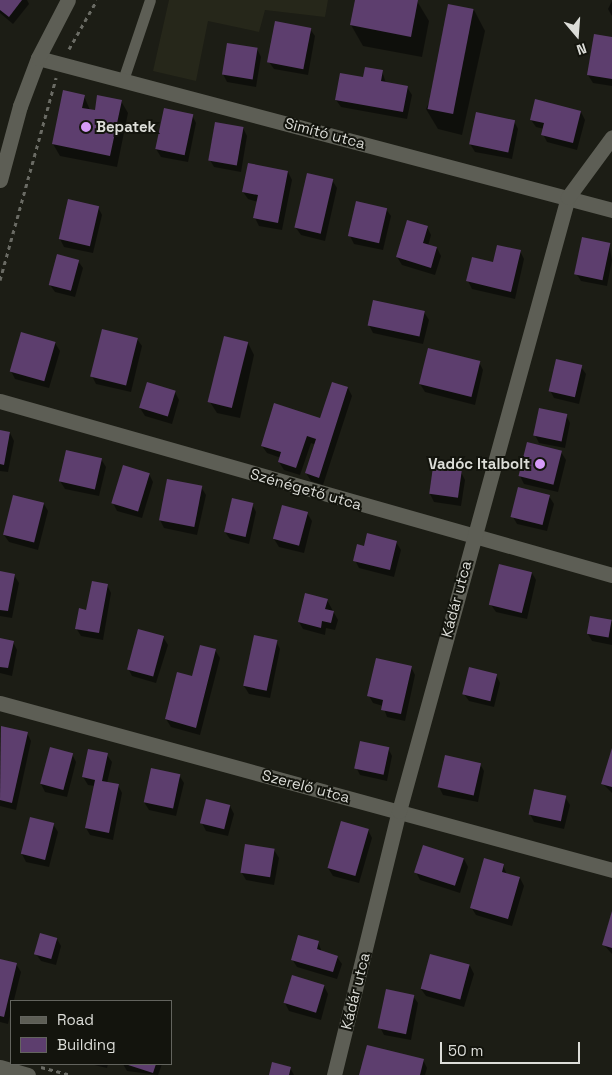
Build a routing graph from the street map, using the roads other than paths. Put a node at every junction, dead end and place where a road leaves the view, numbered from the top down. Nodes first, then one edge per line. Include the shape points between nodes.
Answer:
1 (68, 0) edge
2 (150, 0) edge
3 (38, 58) junction
4 (123, 80) junction
5 (612, 136) edge
6 (0, 180) edge
7 (568, 197) junction
8 (612, 210) edge
9 (0, 400) edge
10 (472, 537) junction
11 (612, 574) edge
12 (0, 703) edge
13 (399, 811) junction
14 (612, 870) edge
15 (0, 1067) edge
16 (34, 1070) edge
17 (334, 1075) edge

1 - 3 street
2 - 4 lane
3 - 4 street, Simító utca
3 - 6 street via 20,106
4 - 7 street, Simító utca
5 - 7 street, Kádár utca
7 - 8 street, Simító utca
7 - 10 street, Kádár utca
9 - 10 street, Szénégető utca
10 - 11 street, Szénégető utca
10 - 13 street, Kádár utca
12 - 13 street, Szerelő utca
13 - 14 street, Szerelő utca
13 - 17 street, Kádár utca
15 - 16 street

